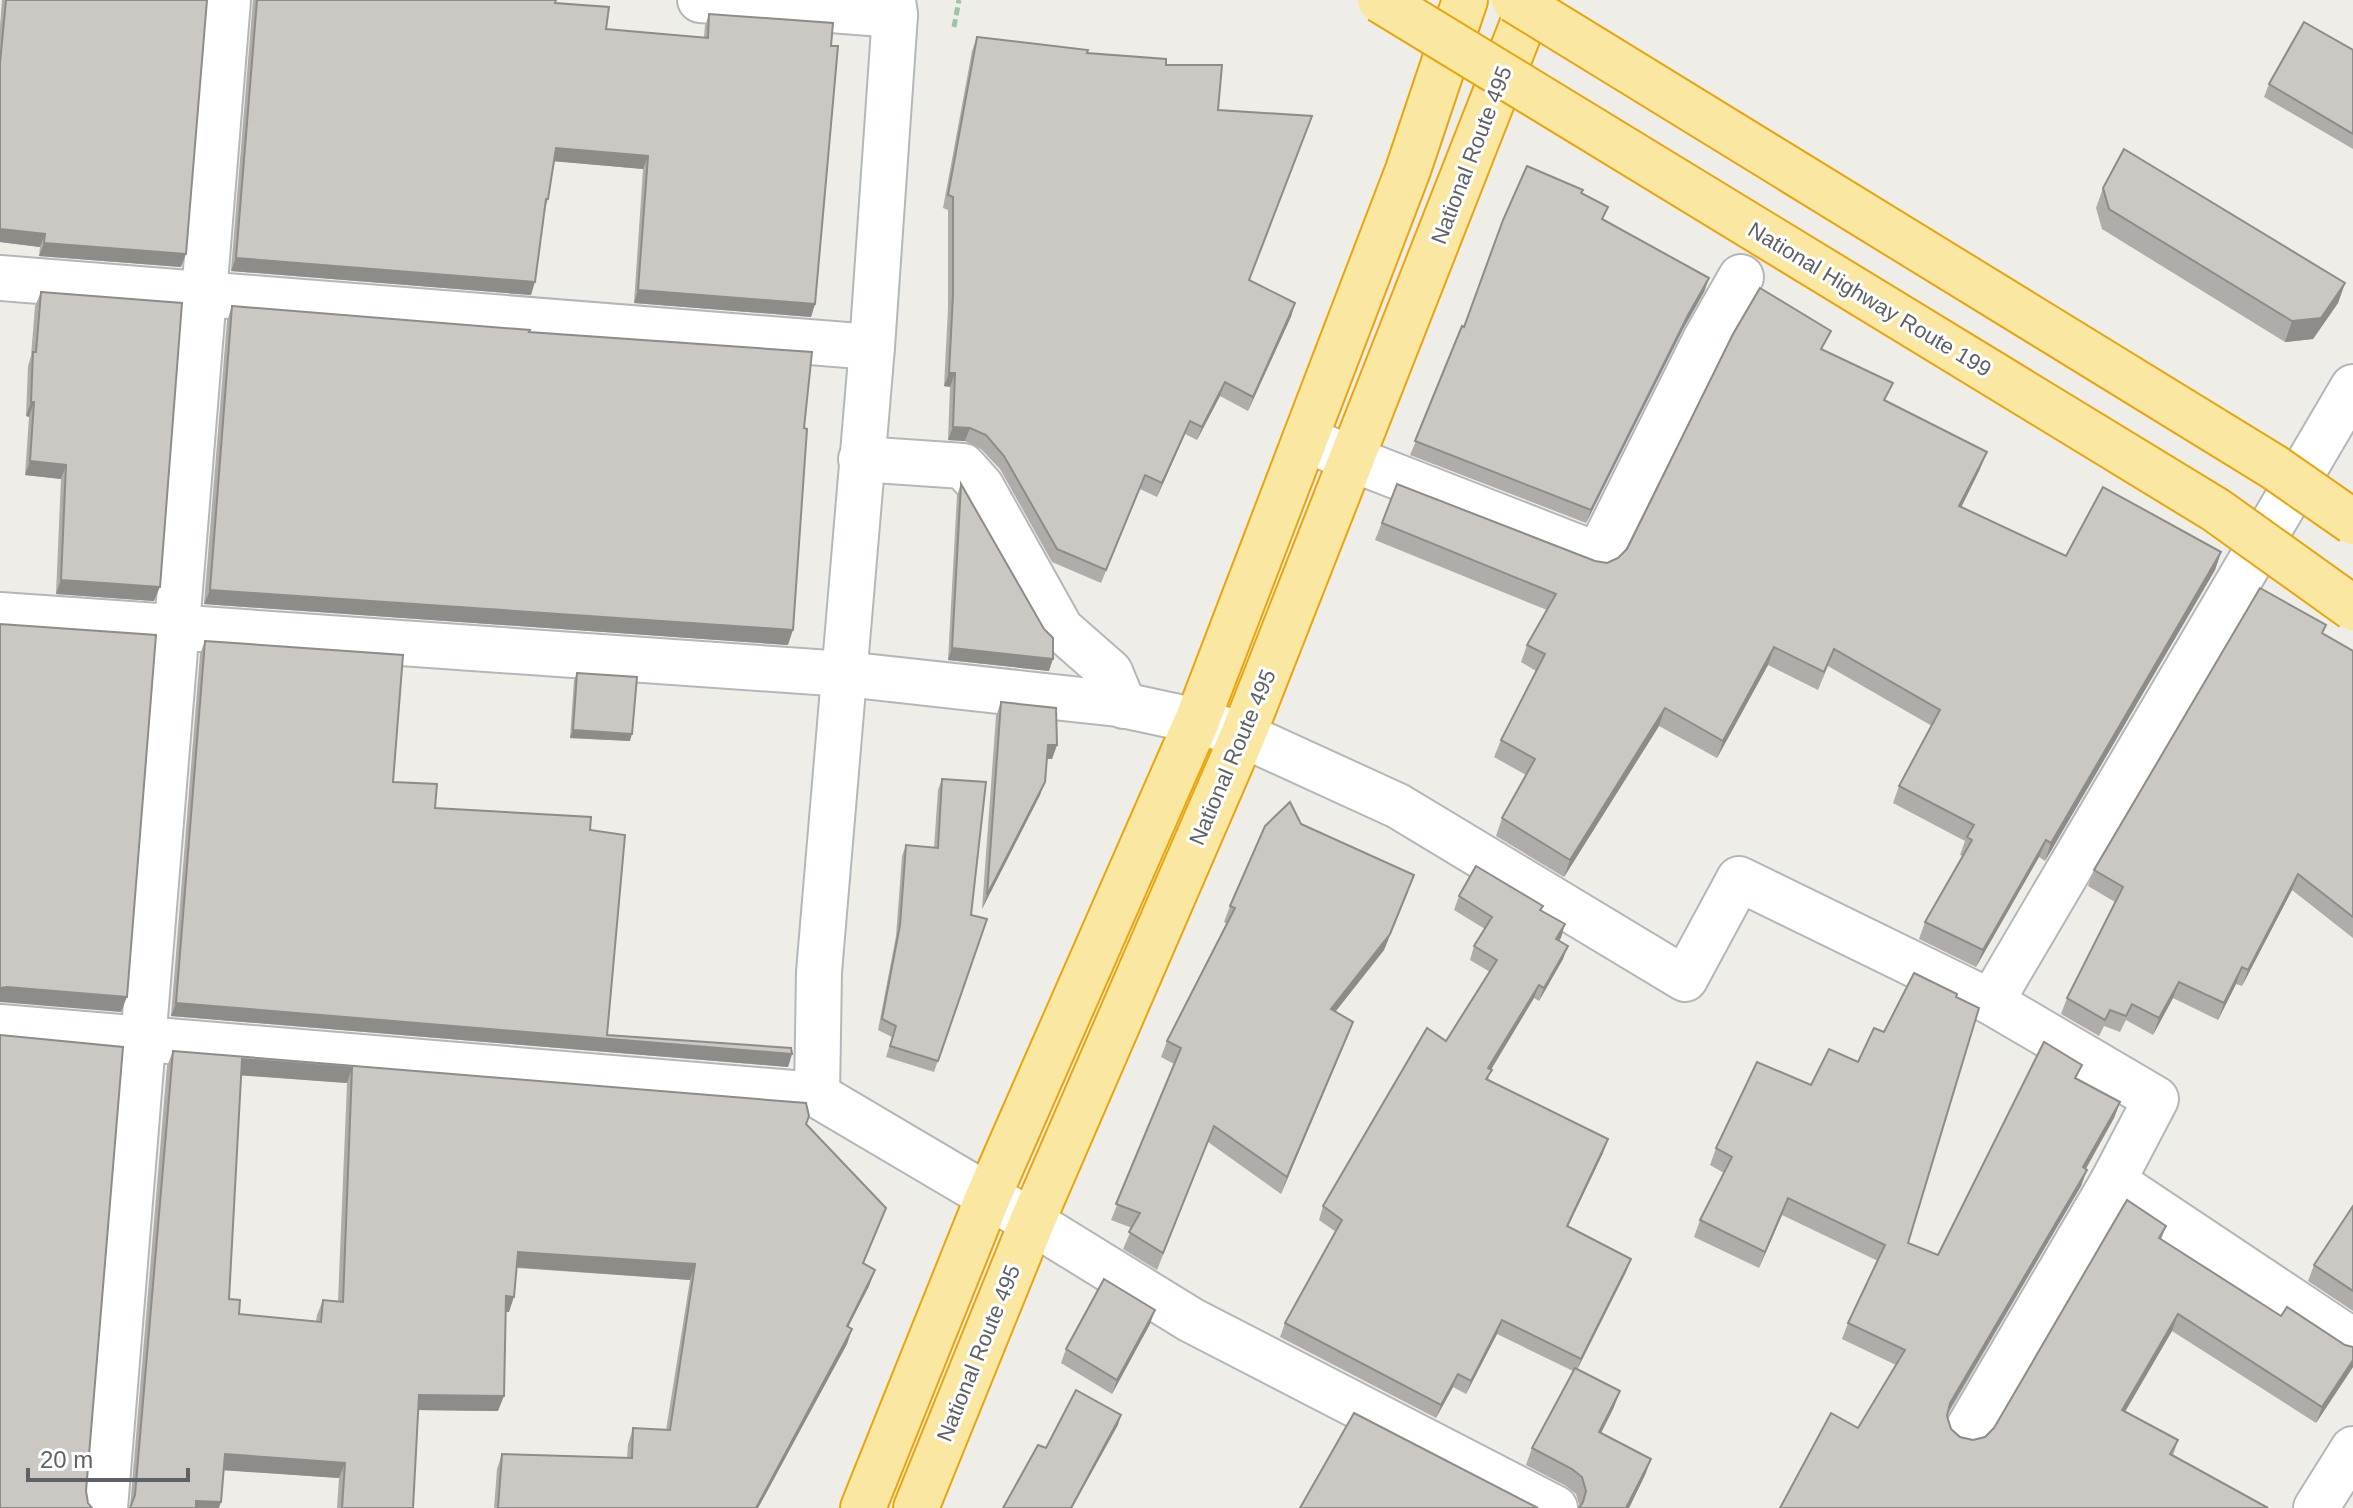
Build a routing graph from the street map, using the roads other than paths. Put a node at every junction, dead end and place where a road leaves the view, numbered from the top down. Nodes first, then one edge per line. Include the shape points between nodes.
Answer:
1 (228, 0) edge
2 (700, 0) edge
3 (1380, 0) edge
4 (1465, 0) edge
5 (1514, 0) edge
6 (1532, 0) edge
7 (894, 8) edge
8 (1741, 277) dead end
9 (0, 278) edge
10 (203, 293) junction
11 (872, 347) junction
12 (2353, 387) edge
13 (1305, 439) junction
14 (861, 459) junction
15 (1352, 459) junction
16 (2353, 522) edge
17 (2353, 608) edge
18 (0, 615) edge
19 (177, 627) junction
20 (845, 674) junction
21 (1124, 706) junction
22 (1197, 721) junction
23 (1243, 735) junction
24 (1991, 1002) junction
25 (0, 1027) edge
26 (146, 1040) junction
27 (817, 1095) junction
28 (2113, 1181) junction
29 (988, 1197) junction
30 (1032, 1222) junction
31 (2353, 1341) edge
32 (1966, 1432) dead end
33 (2353, 1449) edge
34 (105, 1508) edge
35 (863, 1508) edge
36 (916, 1508) edge
37 (1555, 1508) edge
38 (2316, 1508) edge

1 - 10 street
2 - 7 street
3 - 17 highway, National Highway Route 199, bridge via 2216,510
4 - 13 highway, National Route 495 via 1408,170
5 - 16 highway, bridge via 2274,467
6 - 15 highway, National Route 495
7 - 11 street
8 - 15 street via 1598,555
9 - 10 street
10 - 11 street
10 - 19 street
11 - 14 street
12 - 24 street
13 - 15 street
13 - 22 highway, National Route 495
14 - 20 street
14 - 21 street via 963,466 981,486 1061,629 1110,672
15 - 23 highway, National Route 495
18 - 19 street
19 - 20 street
19 - 26 street
20 - 21 street
20 - 27 street via 819,972
21 - 22 street
22 - 23 street
22 - 29 highway, National Route 495
23 - 24 street via 1398,806 1685,979 1739,879
23 - 30 highway, National Route 495
24 - 28 street via 2156,1099
25 - 26 street
26 - 27 street
26 - 34 street
27 - 29 street
28 - 31 street
28 - 32 street
29 - 30 street
29 - 35 highway, National Route 495
30 - 36 highway, National Route 495
30 - 37 street via 1191,1320
33 - 38 street

